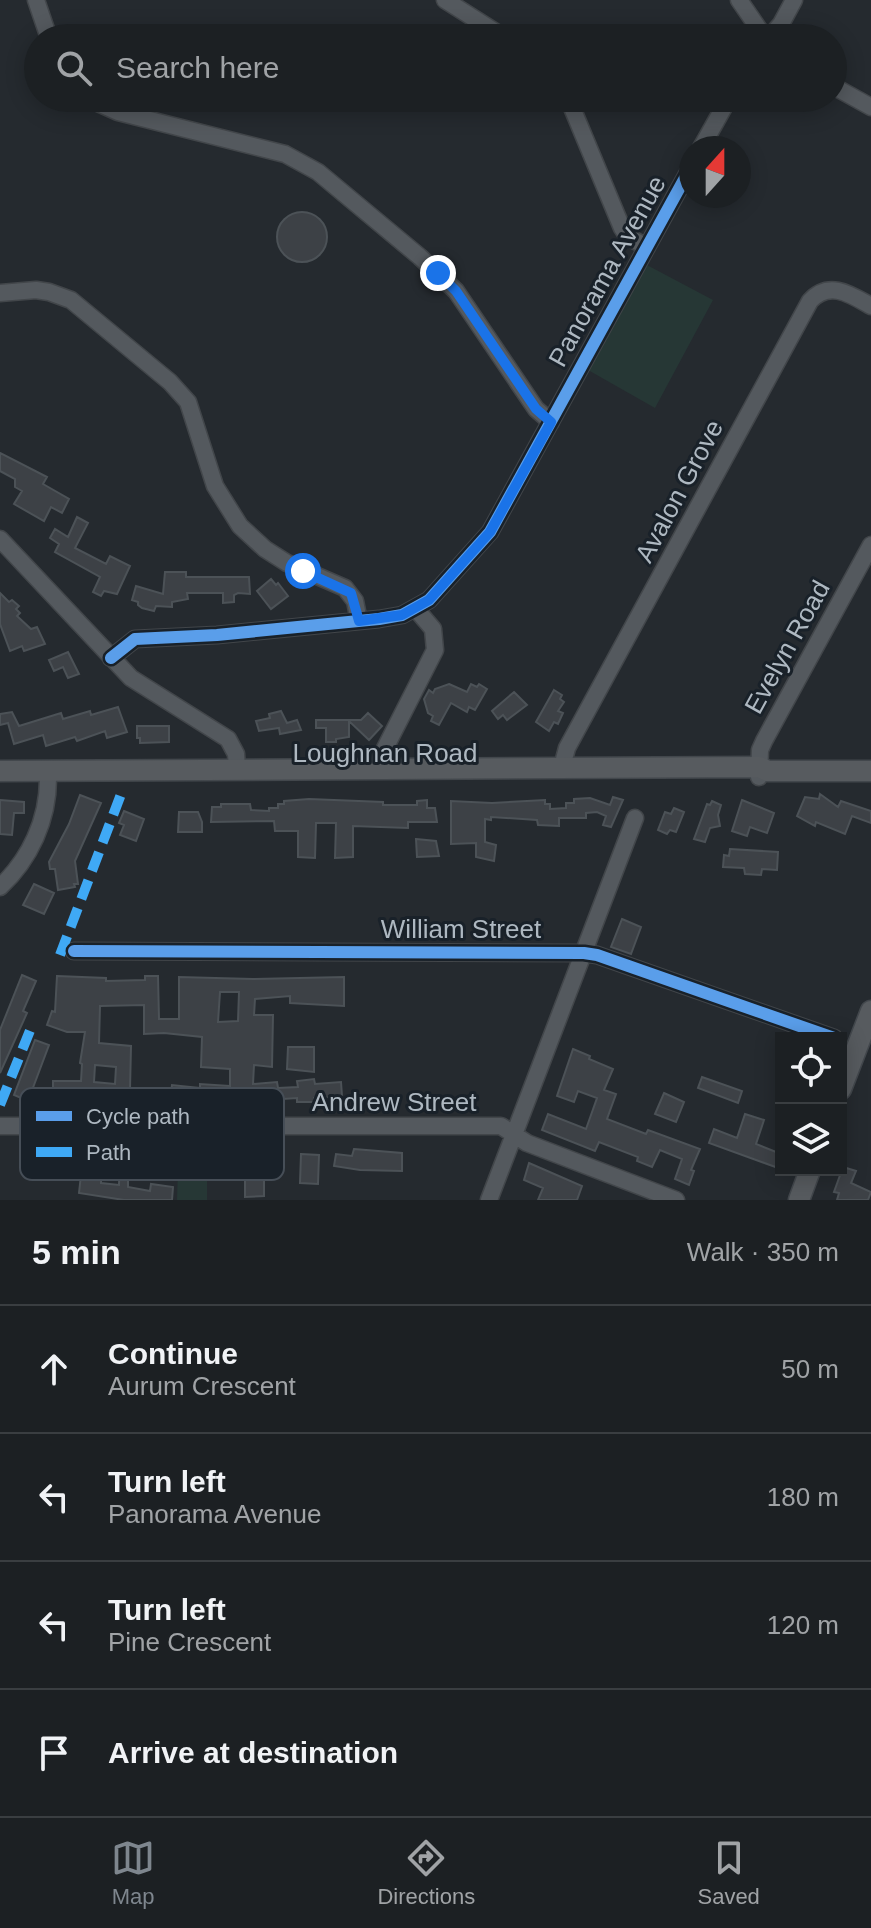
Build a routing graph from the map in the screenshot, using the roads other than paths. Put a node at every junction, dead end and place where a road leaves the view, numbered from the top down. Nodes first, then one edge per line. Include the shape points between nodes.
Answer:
1 (36, 0) edge
2 (445, 0) edge
3 (739, 0) edge
4 (794, 0) edge
5 (44, 24) edge
6 (483, 24) edge
7 (757, 24) edge
8 (781, 24) edge
9 (847, 94) edge
10 (871, 107) edge
11 (118, 112) edge
12 (574, 112) edge
13 (721, 112) edge
14 (708, 136) edge
15 (679, 189) edge
16 (647, 247) junction
17 (0, 293) edge
18 (871, 306) edge
19 (551, 422) junction
20 (0, 539) edge
21 (871, 545) edge
22 (416, 609) junction
23 (359, 621) junction
24 (111, 658) junction
25 (562, 767) junction
26 (375, 768) junction
27 (237, 769) junction
28 (0, 771) edge
29 (762, 771) junction
30 (871, 771) edge
31 (0, 779) edge
32 (48, 779) junction
33 (635, 818) dead end
34 (0, 887) edge
35 (74, 951) dead end
36 (584, 953) junction
37 (871, 1011) edge
38 (817, 1032) edge
39 (849, 1043) edge
40 (284, 1125) edge
41 (0, 1126) edge
42 (20, 1126) edge
43 (514, 1135) junction
44 (808, 1176) edge
45 (489, 1200) edge
46 (676, 1200) edge
47 (799, 1200) edge

1 - 5 street
2 - 6 street
3 - 7 street
4 - 8 street
9 - 10 street
11 - 19 street via 285,154 318,172 456,291 536,409
12 - 16 street via 622,228
13 - 14 street
15 - 16 street, Panorama Avenue
16 - 19 street, Panorama Avenue
17 - 23 street via 36,290 71,300 170,382 188,402 215,486 240,526 287,563 345,588 355,601
18 - 25 street, Avalon Grove via 826,289 810,301 567,748
19 - 22 street, Panorama Avenue via 490,532
20 - 24 street
21 - 29 street, Evelyn Road via 764,741
22 - 23 street, Panorama Avenue
22 - 26 street via 433,629 435,650
23 - 24 street, Panorama Avenue via 135,639
24 - 27 street via 145,688 228,739
25 - 26 main road, Loughnan Road
25 - 29 main road, Loughnan Road
26 - 27 main road, Loughnan Road
27 - 28 main road, Loughnan Road
29 - 30 main road, Loughnan Road
29 - 32 main road, Loughnan Road
31 - 32 main road, Loughnan Road
32 - 34 street via 40,827
33 - 36 street
35 - 36 street, William Street
36 - 38 street, William Street
36 - 43 street
37 - 39 main road
40 - 43 street, Andrew Street via 494,1125
41 - 42 street, Andrew Street
43 - 45 street
43 - 46 street, Andrew Street
44 - 47 main road

